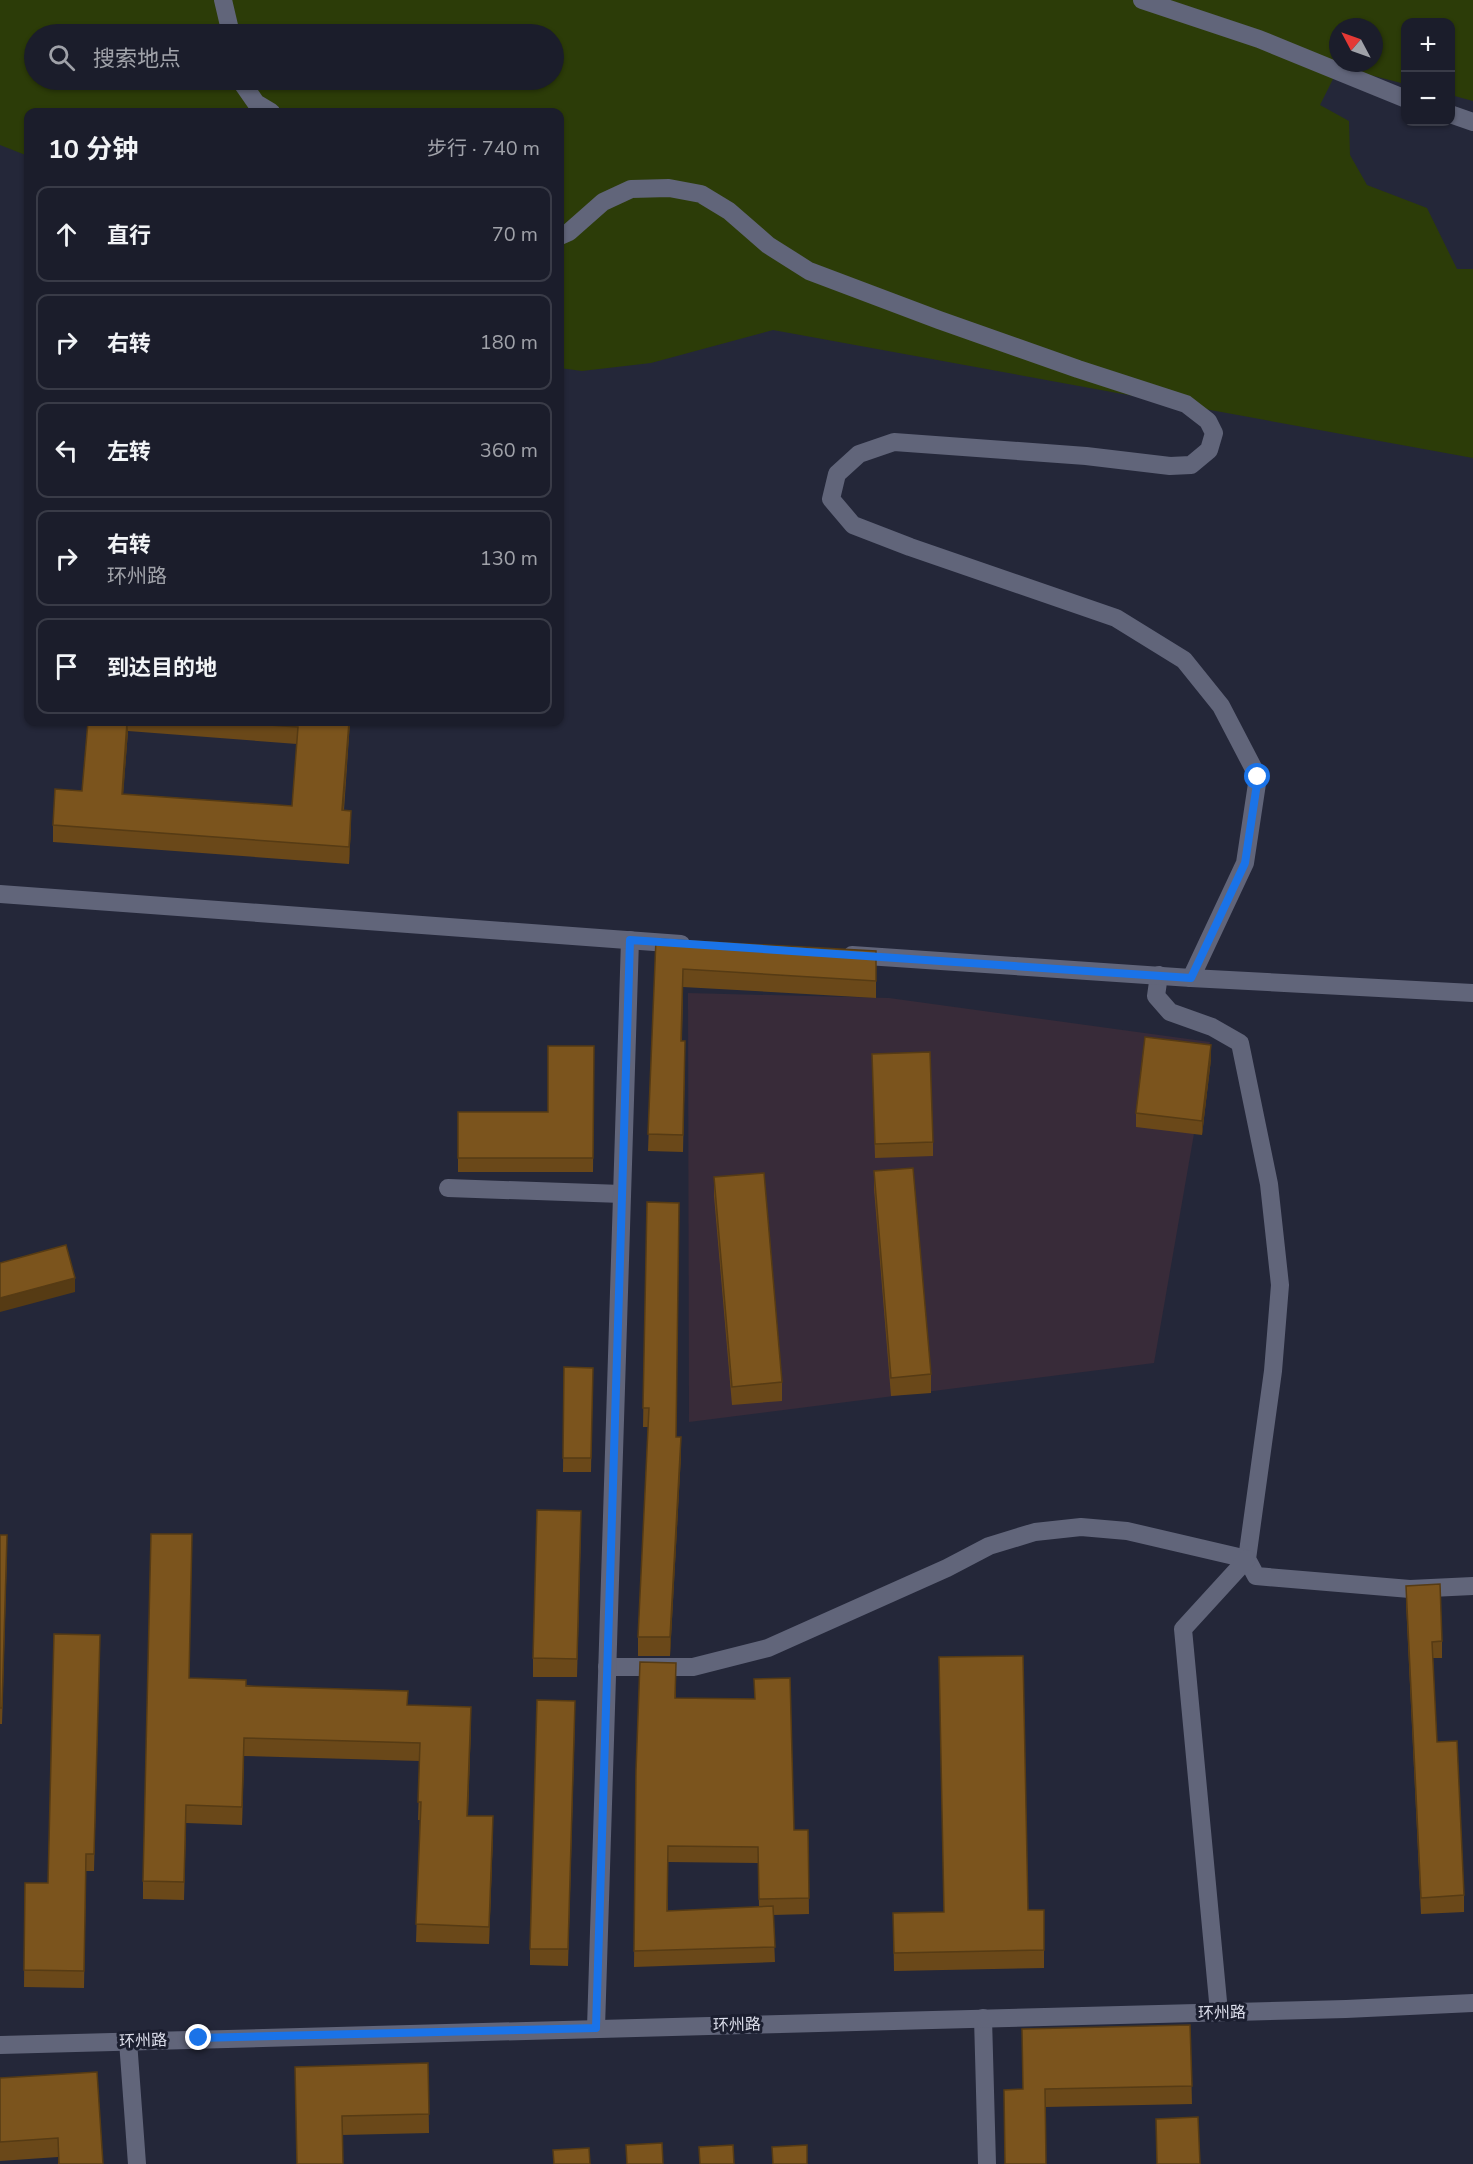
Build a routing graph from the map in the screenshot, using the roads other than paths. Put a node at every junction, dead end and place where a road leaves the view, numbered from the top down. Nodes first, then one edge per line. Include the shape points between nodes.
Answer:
1 (223, 0) edge
2 (1142, 0) edge
3 (229, 24) edge
4 (247, 90) edge
5 (1401, 97) edge
6 (264, 108) edge
7 (1455, 116) edge
8 (1473, 122) edge
9 (564, 234) edge
10 (0, 894) edge
11 (630, 940) junction
12 (701, 945) edge
13 (830, 954) edge
14 (1160, 975) junction
15 (1191, 978) junction
16 (1473, 993) edge
17 (448, 1188) dead end
18 (622, 1194) junction
19 (1247, 1559) junction
20 (1473, 1586) edge
21 (607, 1667) junction
22 (1473, 2003) edge
23 (1219, 2012) junction
24 (983, 2018) junction
25 (596, 2028) junction
26 (128, 2041) junction
27 (0, 2045) edge
28 (137, 2164) edge
29 (987, 2164) edge

1 - 3 street
2 - 5 street via 1259,39
4 - 6 street
7 - 8 street
9 - 15 street via 603,202 631,189 669,188 701,194 809,271 971,332 1186,404 1208,421 1214,433 1209,450 1191,465 894,442 859,454 837,474 831,499 853,525 1116,618 1184,660 1221,706 1258,777 1245,863
10 - 11 street
11 - 12 street
11 - 18 street
13 - 14 street
14 - 15 street
14 - 19 street via 1156,996 1170,1012 1212,1027 1240,1043 1269,1184 1280,1285 1273,1371
15 - 16 street
17 - 18 street
18 - 21 street
19 - 20 street via 1256,1576 1410,1589
19 - 21 street via 1127,1531 1081,1527 1035,1532 989,1546 768,1648 693,1668
19 - 23 street via 1183,1629
21 - 25 street
22 - 23 street, 环州路
23 - 24 street, 环州路
24 - 25 street, 环州路
24 - 29 street
25 - 26 street, 环州路
26 - 27 street, 环州路
26 - 28 street

